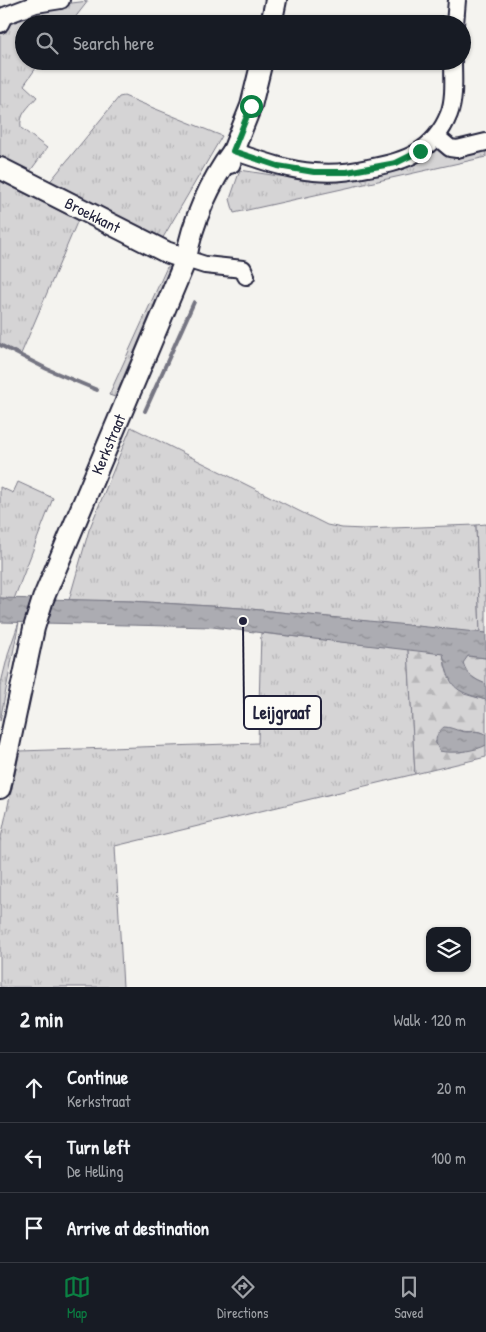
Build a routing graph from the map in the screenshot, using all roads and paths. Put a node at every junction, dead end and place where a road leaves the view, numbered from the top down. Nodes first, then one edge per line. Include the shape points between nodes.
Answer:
1 (61, 0) edge
2 (276, 0) edge
3 (457, 0) edge
4 (273, 15) edge
5 (456, 15) edge
6 (0, 24) edge
7 (260, 70) edge
8 (453, 70) edge
9 (437, 137) junction
10 (486, 142) edge
11 (233, 151) junction
12 (0, 168) edge
13 (186, 259) junction
14 (246, 276) dead end
15 (0, 788) edge

1 - 6 street via 36,4 4,16
2 - 4 street
3 - 5 street
7 - 11 street, Kerkstraat via 251,106
8 - 9 street via 450,113
9 - 10 street via 450,148 457,149
9 - 11 street via 420,151 396,163 347,172 314,172
11 - 13 street, Kerkstraat via 189,239
12 - 13 street, Broekkant via 166,252
13 - 14 street via 205,265 243,269
13 - 15 street, Kerkstraat via 43,599

